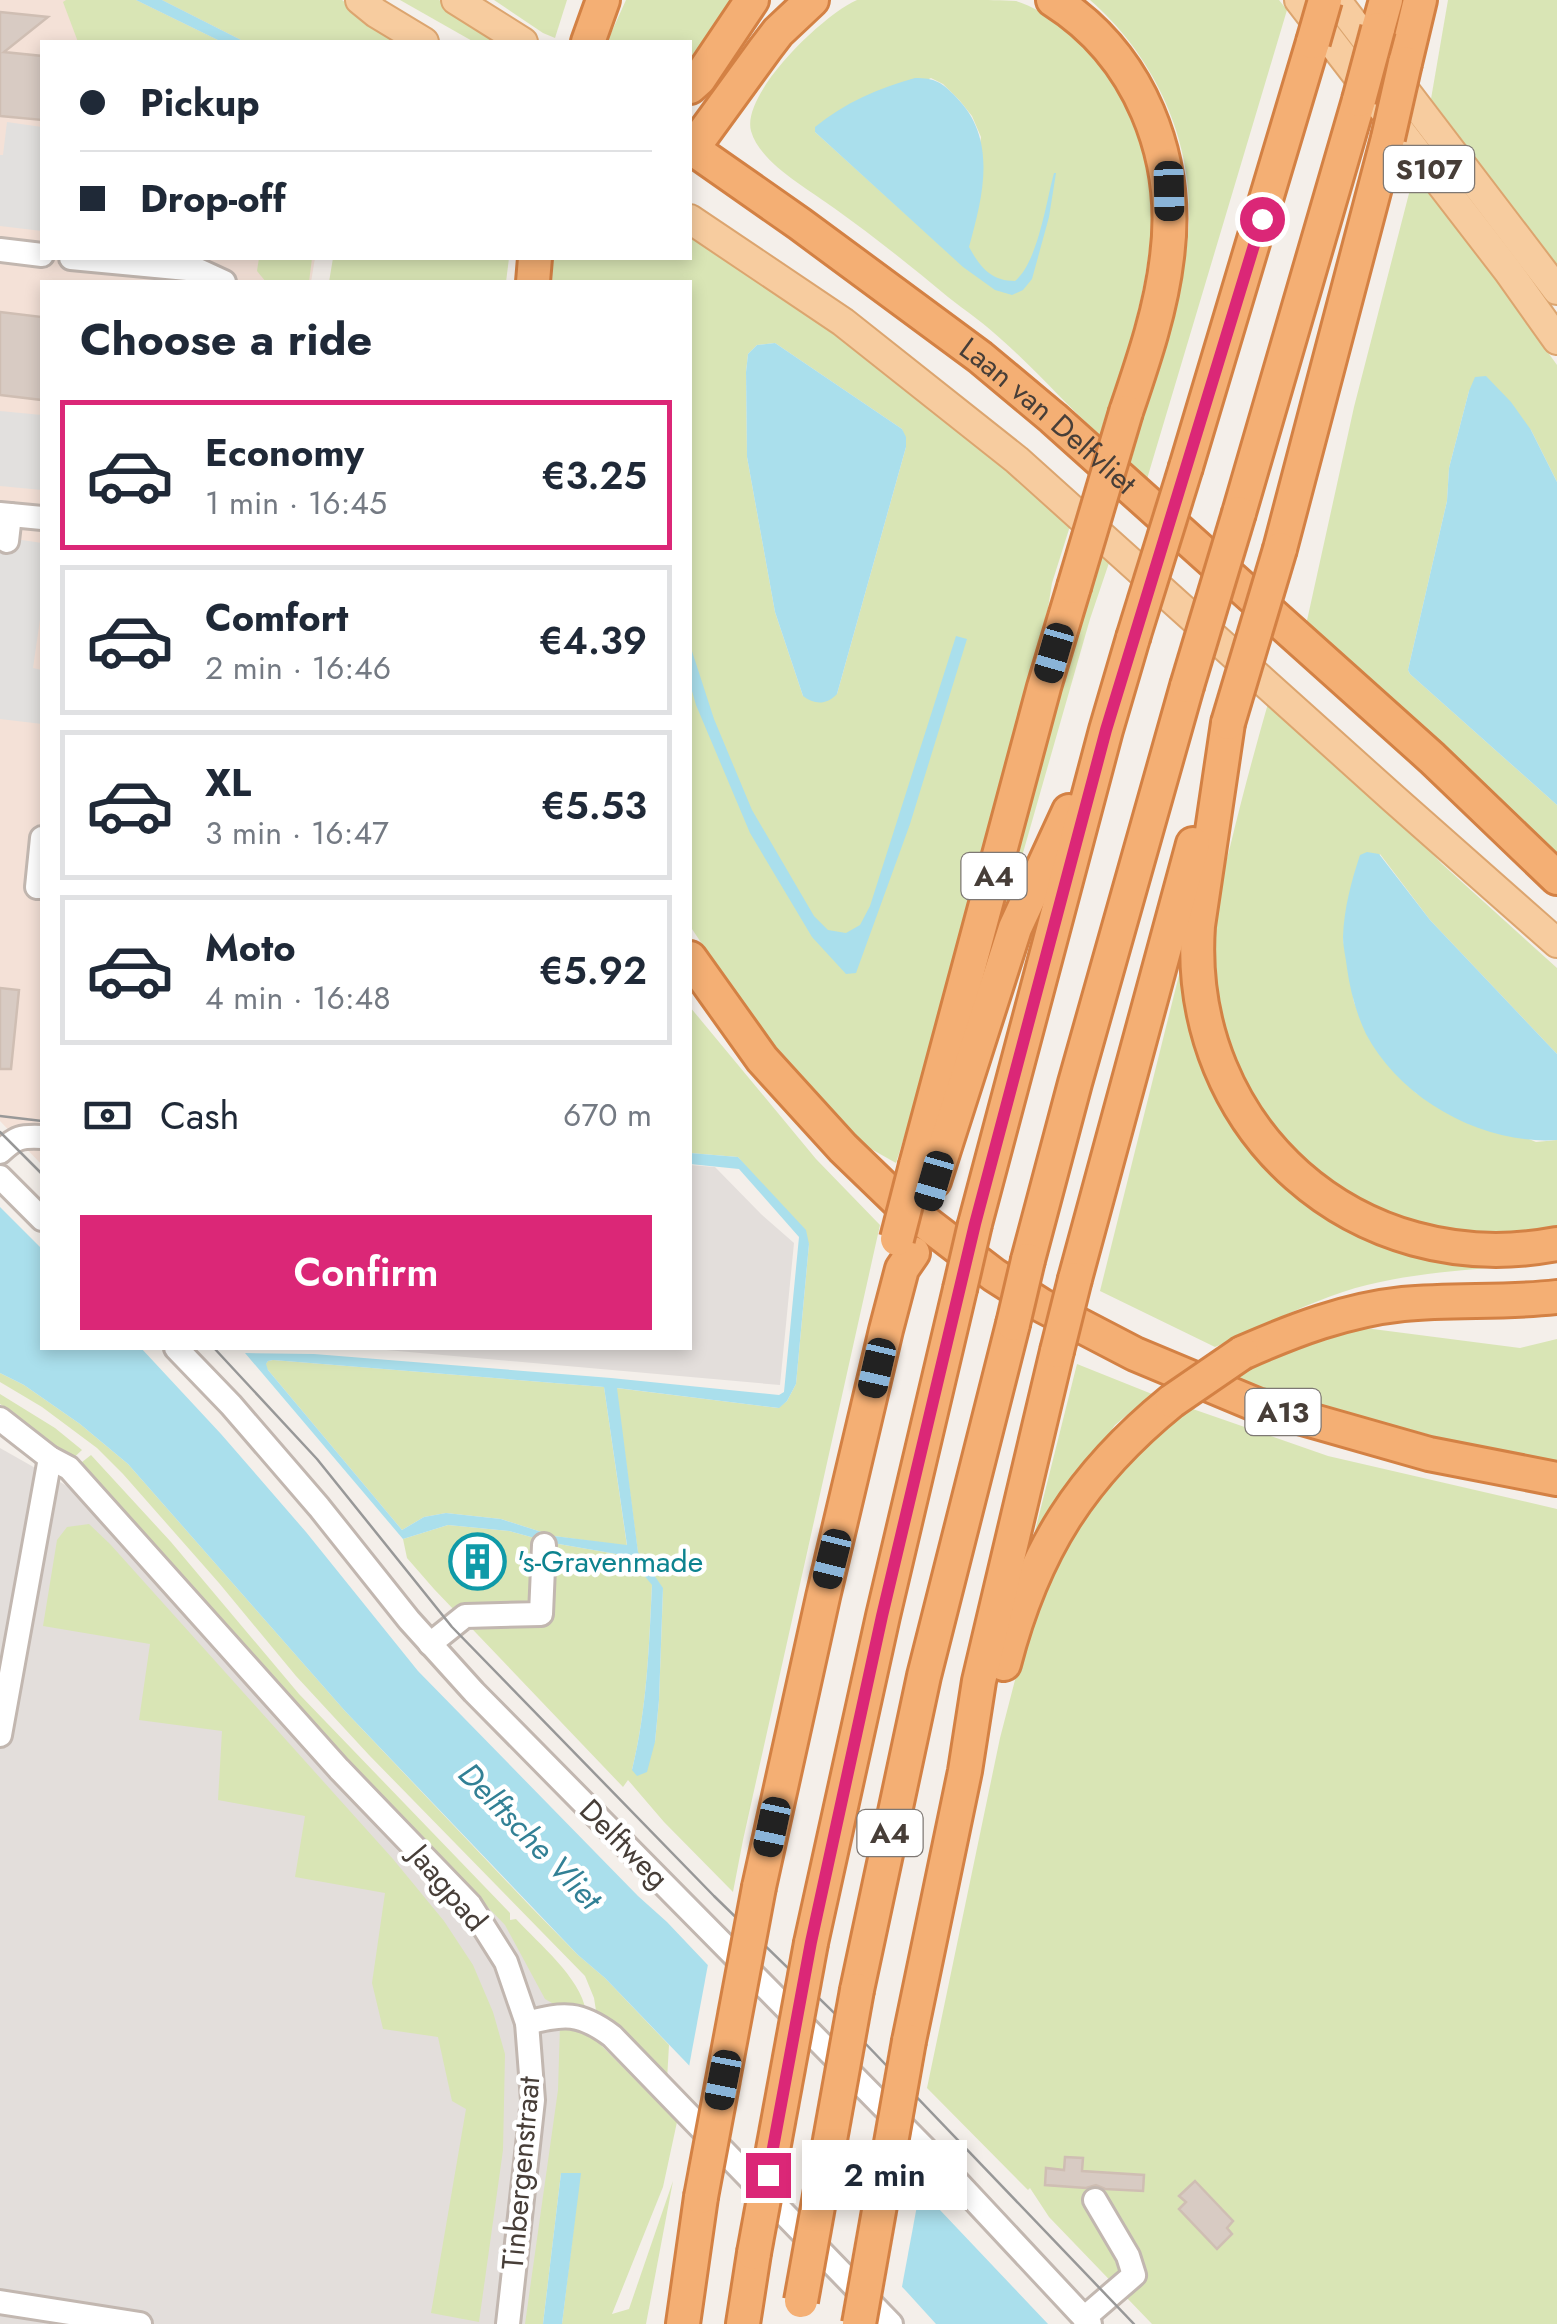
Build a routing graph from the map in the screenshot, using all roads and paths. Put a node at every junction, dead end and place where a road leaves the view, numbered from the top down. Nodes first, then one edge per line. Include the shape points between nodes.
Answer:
1 (360, 0) edge
2 (456, 0) edge
3 (752, 0) edge
4 (812, 0) edge
5 (1053, 0) edge
6 (1299, 0) edge
7 (1325, 0) edge
8 (1336, 0) edge
9 (1420, 0) edge
10 (601, 4) edge
11 (1382, 14) edge
12 (421, 40) edge
13 (521, 40) edge
14 (589, 40) edge
15 (692, 85) edge
16 (692, 148) edge
17 (692, 150) edge
18 (692, 220) edge
19 (0, 250) edge
20 (40, 254) edge
21 (80, 260) edge
22 (137, 273) edge
23 (220, 280) edge
24 (1557, 290) edge
25 (1557, 340) edge
26 (5, 514) edge
27 (40, 518) edge
28 (7, 542) dead end
29 (1228, 723) junction
30 (1106, 730) junction
31 (40, 857) edge
32 (1557, 878) edge
33 (40, 887) edge
34 (1557, 942) edge
35 (692, 961) edge
36 (40, 1137) edge
37 (0, 1152) edge
38 (925, 1173) junction
39 (0, 1177) edge
40 (40, 1217) edge
41 (1557, 1244) edge
42 (1557, 1297) edge
43 (178, 1350) edge
44 (0, 1419) edge
45 (50, 1458) junction
46 (1557, 1480) edge
47 (544, 1545) dead end
48 (430, 1644) junction
49 (0, 1735) edge
50 (965, 1772) junction
51 (527, 2023) junction
52 (1095, 2200) dead end
53 (0, 2302) edge
54 (799, 2312) edge
55 (1087, 2321) edge
56 (133, 2323) edge
57 (140, 2324) edge
58 (508, 2324) edge
59 (683, 2324) edge
60 (743, 2324) edge
61 (858, 2324) edge
62 (891, 2324) edge

1 - 12 main road
2 - 13 main road
3 - 15 highway
4 - 16 highway via 778,32
5 - 38 highway, A4, bridge via 1117,58 1146,105 1169,191 1167,258 1145,354 1039,706
6 - 25 main road, S107
7 - 30 highway, A4, bridge
8 - 24 main road, S107
9 - 29 highway, A4, bridge via 1280,549
10 - 14 highway
11 - 54 highway, A4, bridge via 1028,1260 924,1676
17 - 32 highway, Laan van Delfvliet via 980,357 1053,418
18 - 34 main road, Laan van Delfvliet via 843,322 1004,448
19 - 20 street
21 - 22 street
22 - 23 street via 198,270
26 - 27 street
26 - 28 street
29 - 41 highway, A4 via 1196,954 1217,1063 1249,1121 1285,1164 1327,1198 1403,1236 1454,1248
29 - 50 highway, A4, bridge via 1074,1279 979,1681
30 - 38 highway, A4 via 1014,928
30 - 60 highway, A4, bridge via 975,1224 882,1616 811,1942
31 - 33 street
35 - 46 highway, A13 via 762,1060 843,1148 900,1203 1041,1305 1257,1405 1429,1454
36 - 37 street via 22,1136
38 - 59 highway, A4, bridge via 759,1887
39 - 40 street
42 - 50 highway, A4, bridge via 1376,1308 1293,1330 1242,1353 1172,1401 1106,1463 1050,1542 1022,1602
43 - 48 street, Delftweg via 307,1492
44 - 45 street, Jaagpad
45 - 49 street
45 - 51 street, Jaagpad via 69,1468 470,1905 506,1962
47 - 48 street via 541,1614 465,1616
48 - 55 street, Delftweg
50 - 61 highway, A4, bridge
51 - 58 street, Tinbergenstraat via 534,2100
51 - 62 street via 567,2016 593,2021 612,2036
52 - 55 street via 1134,2275
53 - 56 street
56 - 57 street

